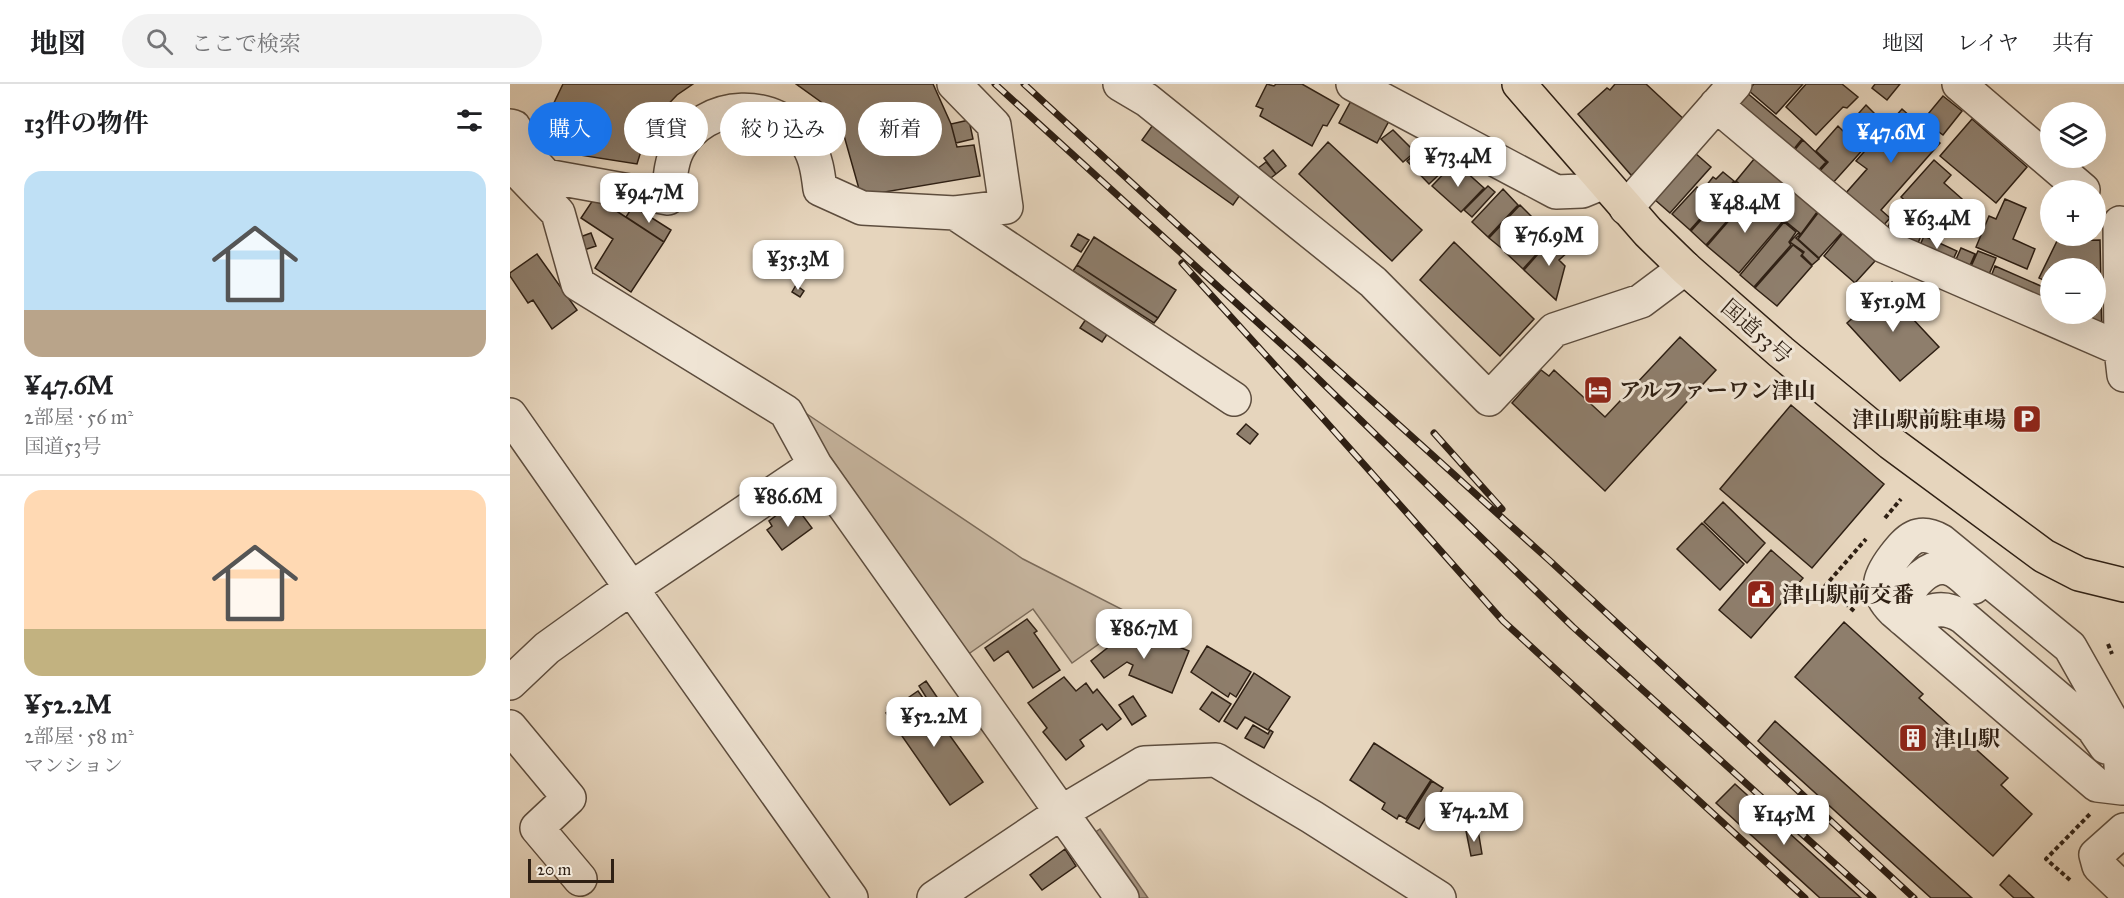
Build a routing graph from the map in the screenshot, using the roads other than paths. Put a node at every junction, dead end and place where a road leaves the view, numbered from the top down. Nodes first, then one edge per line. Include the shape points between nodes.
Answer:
1 (954, 84) edge
2 (1120, 84) edge
3 (1353, 84) edge
4 (1520, 84) edge
5 (1959, 84) edge
6 (1725, 94) edge
7 (510, 126) edge
8 (510, 163) edge
9 (2071, 180) edge
10 (1604, 182) junction
11 (1626, 208) junction
12 (2106, 209) edge
13 (955, 213) junction
14 (2122, 223) edge
15 (1684, 268) junction
16 (2123, 362) edge
17 (1234, 399) dead end
18 (510, 415) edge
19 (815, 465) junction
20 (2124, 585) edge
21 (631, 588) junction
22 (510, 683) edge
23 (510, 727) edge
24 (2123, 789) edge
25 (1062, 812) junction
26 (2124, 830) edge
27 (575, 890) edge
28 (2124, 890) edge
29 (852, 898) edge
30 (934, 898) edge
31 (1122, 898) edge
32 (1439, 898) edge

1 - 13 street via 994,125 1006,207
2 - 15 street via 1147,100 1373,282 1489,399 1554,330 1641,301
3 - 10 street via 1556,192 1582,191
4 - 10 highway, 国道53号
5 - 9 street
6 - 11 street
6 - 16 street via 1884,246
7 - 13 street via 514,127 516,143 546,176 668,198 674,157 690,132 721,113 757,111 781,119 800,134 813,155 820,189 862,208
8 - 19 street via 558,213 578,284 786,412
10 - 11 highway, 国道53号
11 - 15 highway, 国道53号
12 - 14 street
13 - 17 street
14 - 16 street
15 - 20 highway, 国道53号 via 1891,443 2044,556 2079,574
18 - 21 street
19 - 21 street
19 - 25 street
21 - 22 street via 547,648
21 - 29 street
23 - 27 street via 569,798 537,828
24 - 24 street via 2097,785 1888,605 1883,597 1883,572 1909,539 1926,535 1941,541 2070,647 2119,741
25 - 30 street
25 - 31 street
25 - 32 street via 1144,763 1216,760
26 - 28 street via 2096,855 2100,866

